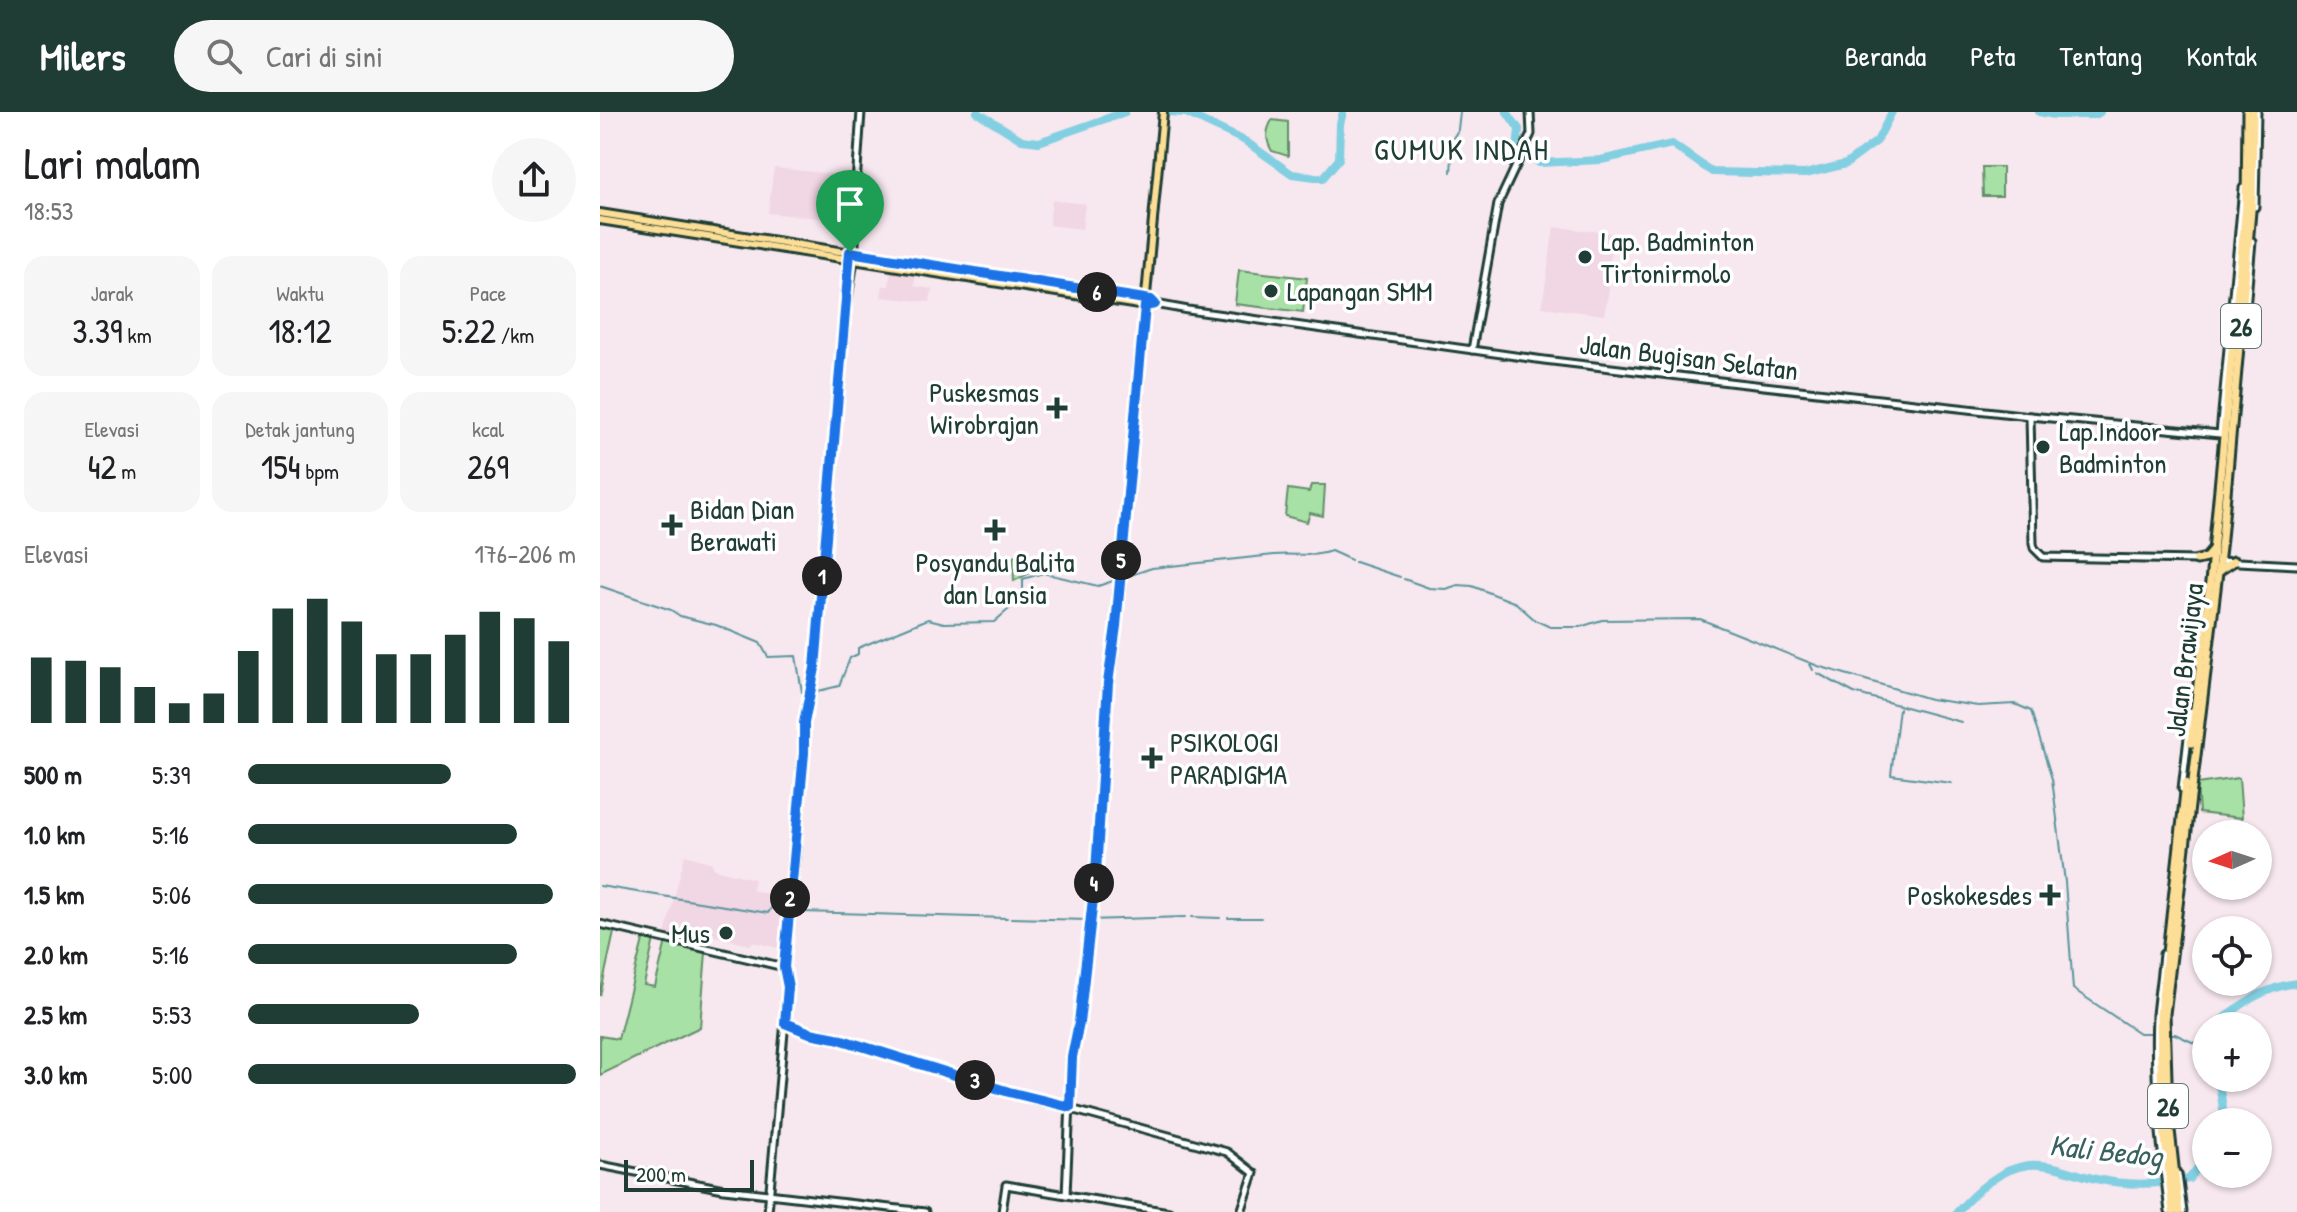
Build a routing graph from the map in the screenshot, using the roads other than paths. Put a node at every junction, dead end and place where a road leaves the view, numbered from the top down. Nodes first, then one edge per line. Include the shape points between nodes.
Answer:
1 (861, 112) edge
2 (1163, 112) edge
3 (1530, 112) edge
4 (2250, 112) edge
5 (600, 213) edge
6 (600, 220) edge
7 (852, 256) junction
8 (1146, 303) junction
9 (1472, 350) junction
10 (2030, 416) junction
11 (2220, 434) junction
12 (2218, 496) junction
13 (2217, 548) junction
14 (2197, 560) junction
15 (2216, 561) junction
16 (2234, 561) junction
17 (2297, 565) edge
18 (2214, 573) junction
19 (600, 924) edge
20 (784, 967) junction
21 (785, 1023) junction
22 (2163, 1052) junction
23 (1070, 1107) junction
24 (600, 1165) edge
25 (2172, 1176) junction
26 (769, 1195) junction
27 (1066, 1195) junction
28 (768, 1212) edge
29 (925, 1212) edge
30 (1002, 1212) edge
31 (1169, 1212) edge
32 (1241, 1212) edge
33 (2177, 1212) edge

1 - 7 street
2 - 8 main road
3 - 9 street via 1531,134 1498,204
4 - 11 street
4 - 12 highway, Jalan Brawijaya / 26
4 - 13 highway, Jalan Brawijaya / 26 via 2247,281
5 - 7 main road
6 - 7 main road
7 - 8 main road
7 - 20 street
8 - 9 street, Jalan Bugisan Selatan
8 - 23 street
9 - 10 street, Jalan Bugisan Selatan
10 - 11 street, Jalan Bugisan Selatan
10 - 14 street via 2033,543 2043,557
11 - 12 highway
12 - 13 highway, Jalan Brawijaya / 26
13 - 14 highway
13 - 15 highway, Jalan Brawijaya / 26
13 - 16 highway
14 - 15 street
14 - 18 highway
15 - 16 street
15 - 18 highway, Jalan Brawijaya / 26
16 - 17 street
16 - 18 highway
18 - 22 highway, Jalan Brawijaya / 26
18 - 22 highway, Jalan Brawijaya / 26 via 2160,1015
19 - 20 street
20 - 21 street
21 - 23 street
21 - 26 street
22 - 25 highway, Jalan Brawijaya / 26
22 - 25 highway via 2173,1131
22 - 25 street via 2158,1110
23 - 27 street
23 - 32 street via 1231,1154 1254,1173
24 - 26 street
25 - 33 highway, Jalan Brawijaya / 26
26 - 28 street
26 - 29 street
27 - 30 street via 1006,1185
27 - 31 street

